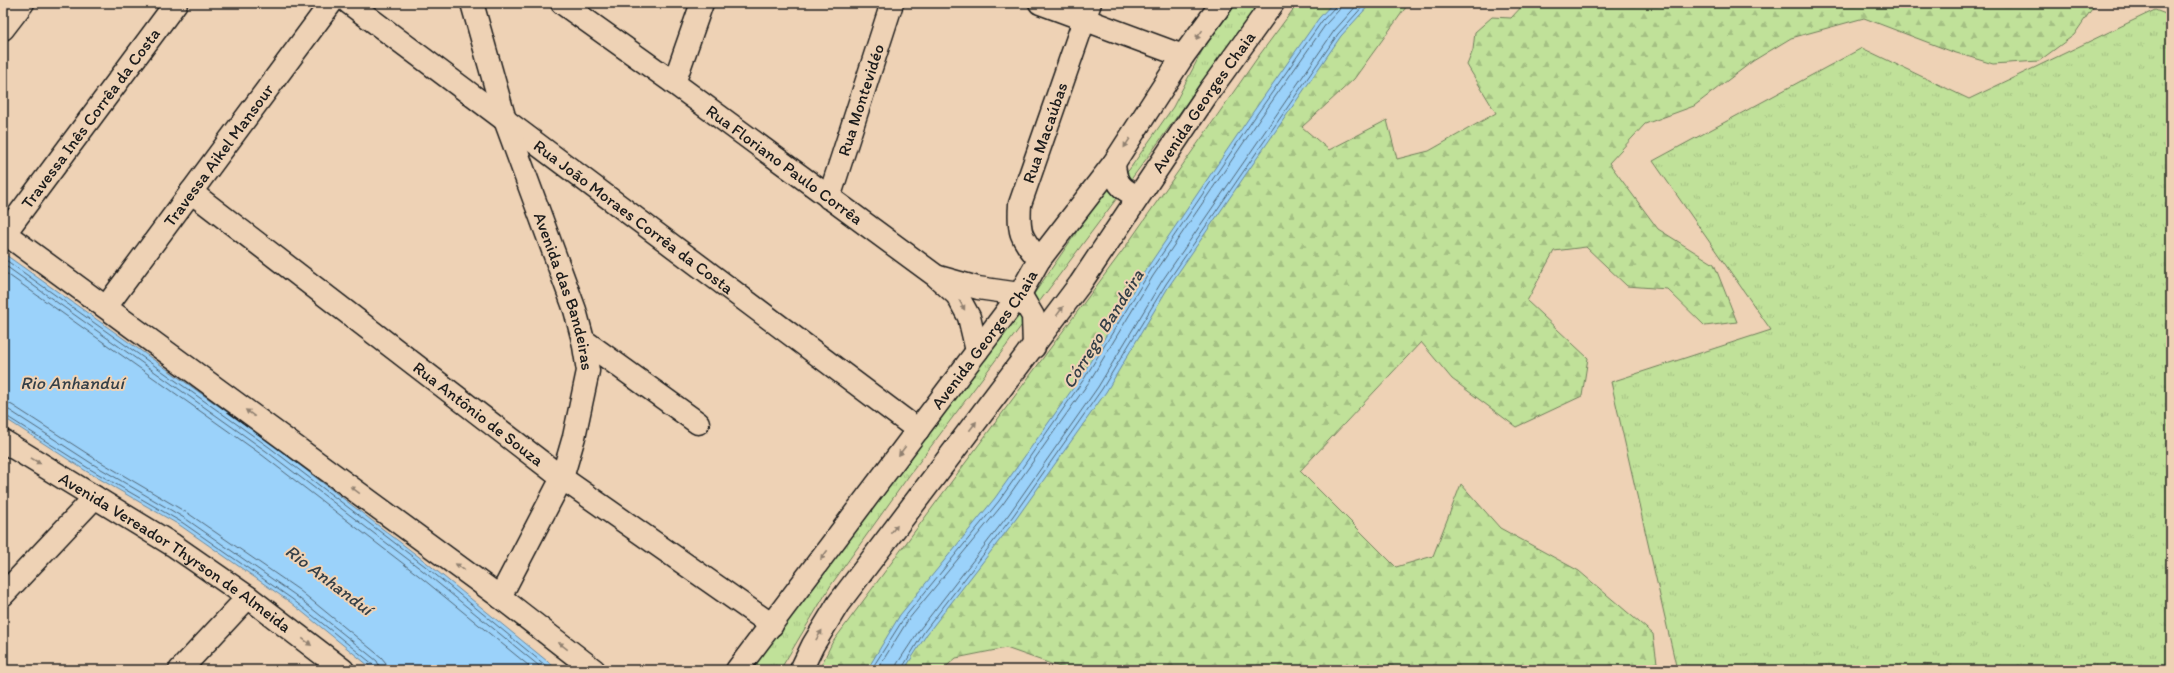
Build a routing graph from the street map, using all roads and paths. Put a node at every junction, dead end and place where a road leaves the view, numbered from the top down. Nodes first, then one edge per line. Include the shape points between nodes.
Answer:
1 (23, 3) edge
2 (176, 3) edge
3 (331, 3) edge
4 (349, 3) edge
5 (472, 3) edge
6 (562, 3) edge
7 (702, 3) edge
8 (892, 3) edge
9 (1040, 3) edge
10 (1222, 3) edge
11 (1274, 3) edge
12 (1087, 11) edge
13 (3, 29) edge
14 (1183, 56) junction
15 (674, 83) junction
16 (505, 120) junction
17 (1114, 163) junction
18 (191, 192) junction
19 (1138, 196) junction
20 (829, 198) junction
21 (4, 232) edge
22 (1039, 260) junction
23 (936, 276) junction
24 (1020, 294) junction
25 (106, 307) junction
26 (584, 340) junction
27 (1034, 347) junction
28 (977, 351) junction
29 (698, 423) dead end
30 (918, 430) junction
31 (3, 441) edge
32 (562, 478) junction
33 (95, 497) junction
34 (3, 595) edge
35 (248, 596) junction
36 (500, 597) junction
37 (772, 625) junction
38 (180, 670) edge
39 (343, 670) edge
40 (594, 670) edge
41 (737, 670) edge
42 (801, 670) edge

1 - 13 street
2 - 21 street, Travessa Inês Corrêa da Costa
3 - 18 street, Travessa Aikel Mansour
4 - 16 street, Rua João Moraes Corrêa da Costa
5 - 16 street, Avenida das Bandeiras
6 - 15 street, Rua Floriano Paulo Corrêa
7 - 15 street
8 - 20 street, Rua Montevidéo
9 - 12 street
10 -> 14 street, Avenida Georges Chaia
11 - 19 street, Avenida Georges Chaia
12 - 14 street
12 - 22 street, Rua Macaúbas via 1020,204 1018,226 1022,239
14 -> 17 street, Avenida Georges Chaia
15 - 20 street, Rua Floriano Paulo Corrêa
16 - 26 street, Avenida das Bandeiras
16 - 30 street, Rua João Moraes Corrêa da Costa
17 - 19 street via 1114,177 1120,187
17 - 22 street, Avenida Georges Chaia
18 - 25 street, Travessa Aikel Mansour
18 - 32 street, Rua Antônio de Souza
27 -> 19 street, Avenida Georges Chaia via 1080,284
20 - 23 street, Rua Floriano Paulo Corrêa
21 - 25 street
22 - 24 street, Avenida Georges Chaia
23 - 24 street via 978,288
23 -> 28 street, Rua Floriano Paulo Corrêa via 957,295 969,317
24 - 27 street via 1033,316
24 - 28 street, Avenida Georges Chaia
36 -> 25 street
26 - 29 street
26 - 32 street, Avenida das Bandeiras via 588,371
42 -> 27 street, Avenida Georges Chaia via 813,645 847,592
28 - 30 street, Avenida Georges Chaia
30 -> 37 street, Avenida Georges Chaia
31 -> 33 street, Avenida Vereador Thyrson de Almeida
32 - 36 street, Avenida das Bandeiras
32 - 37 street, Rua Antônio de Souza
33 - 34 street
33 - 35 street, Avenida Vereador Thyrson de Almeida via 173,545
35 - 38 street
35 -> 39 street, Avenida Vereador Thyrson de Almeida
40 -> 36 street
37 - 41 street, Avenida Georges Chaia

